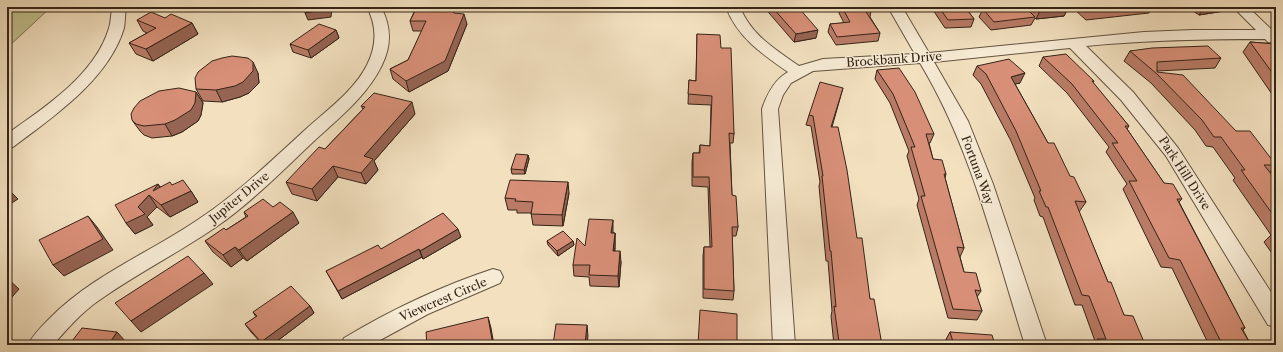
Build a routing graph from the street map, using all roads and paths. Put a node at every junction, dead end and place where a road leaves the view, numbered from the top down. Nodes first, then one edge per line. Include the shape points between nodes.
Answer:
1 (119, 7) edge
2 (374, 7) edge
3 (733, 7) edge
4 (895, 7) edge
5 (1240, 7) edge
6 (1274, 37) edge
7 (1074, 43) junction
8 (925, 58) junction
9 (798, 72) junction
10 (7, 143) edge
11 (492, 277) dead end
12 (1276, 318) edge
13 (39, 345) edge
14 (352, 345) edge
15 (784, 345) edge
16 (1036, 345) edge

1 - 10 street via 118,28 92,69 49,111
2 - 13 street, Jupiter Drive via 383,27 383,38 374,66 358,88 330,117 229,208 84,300
3 - 9 street via 741,23 753,37
4 - 8 street, Fortuna Way
5 - 6 street
6 - 7 street, Brockbank Drive via 1168,35
7 - 8 street, Brockbank Drive
7 - 12 street, Park Hill Drive via 1127,96 1165,142
8 - 9 street, Brockbank Drive via 823,64
8 - 16 street, Fortuna Way via 952,104 975,159
9 - 15 street, Brockbank Drive via 785,80 771,102 770,109
11 - 14 street, Viewcrest Circle via 428,302

